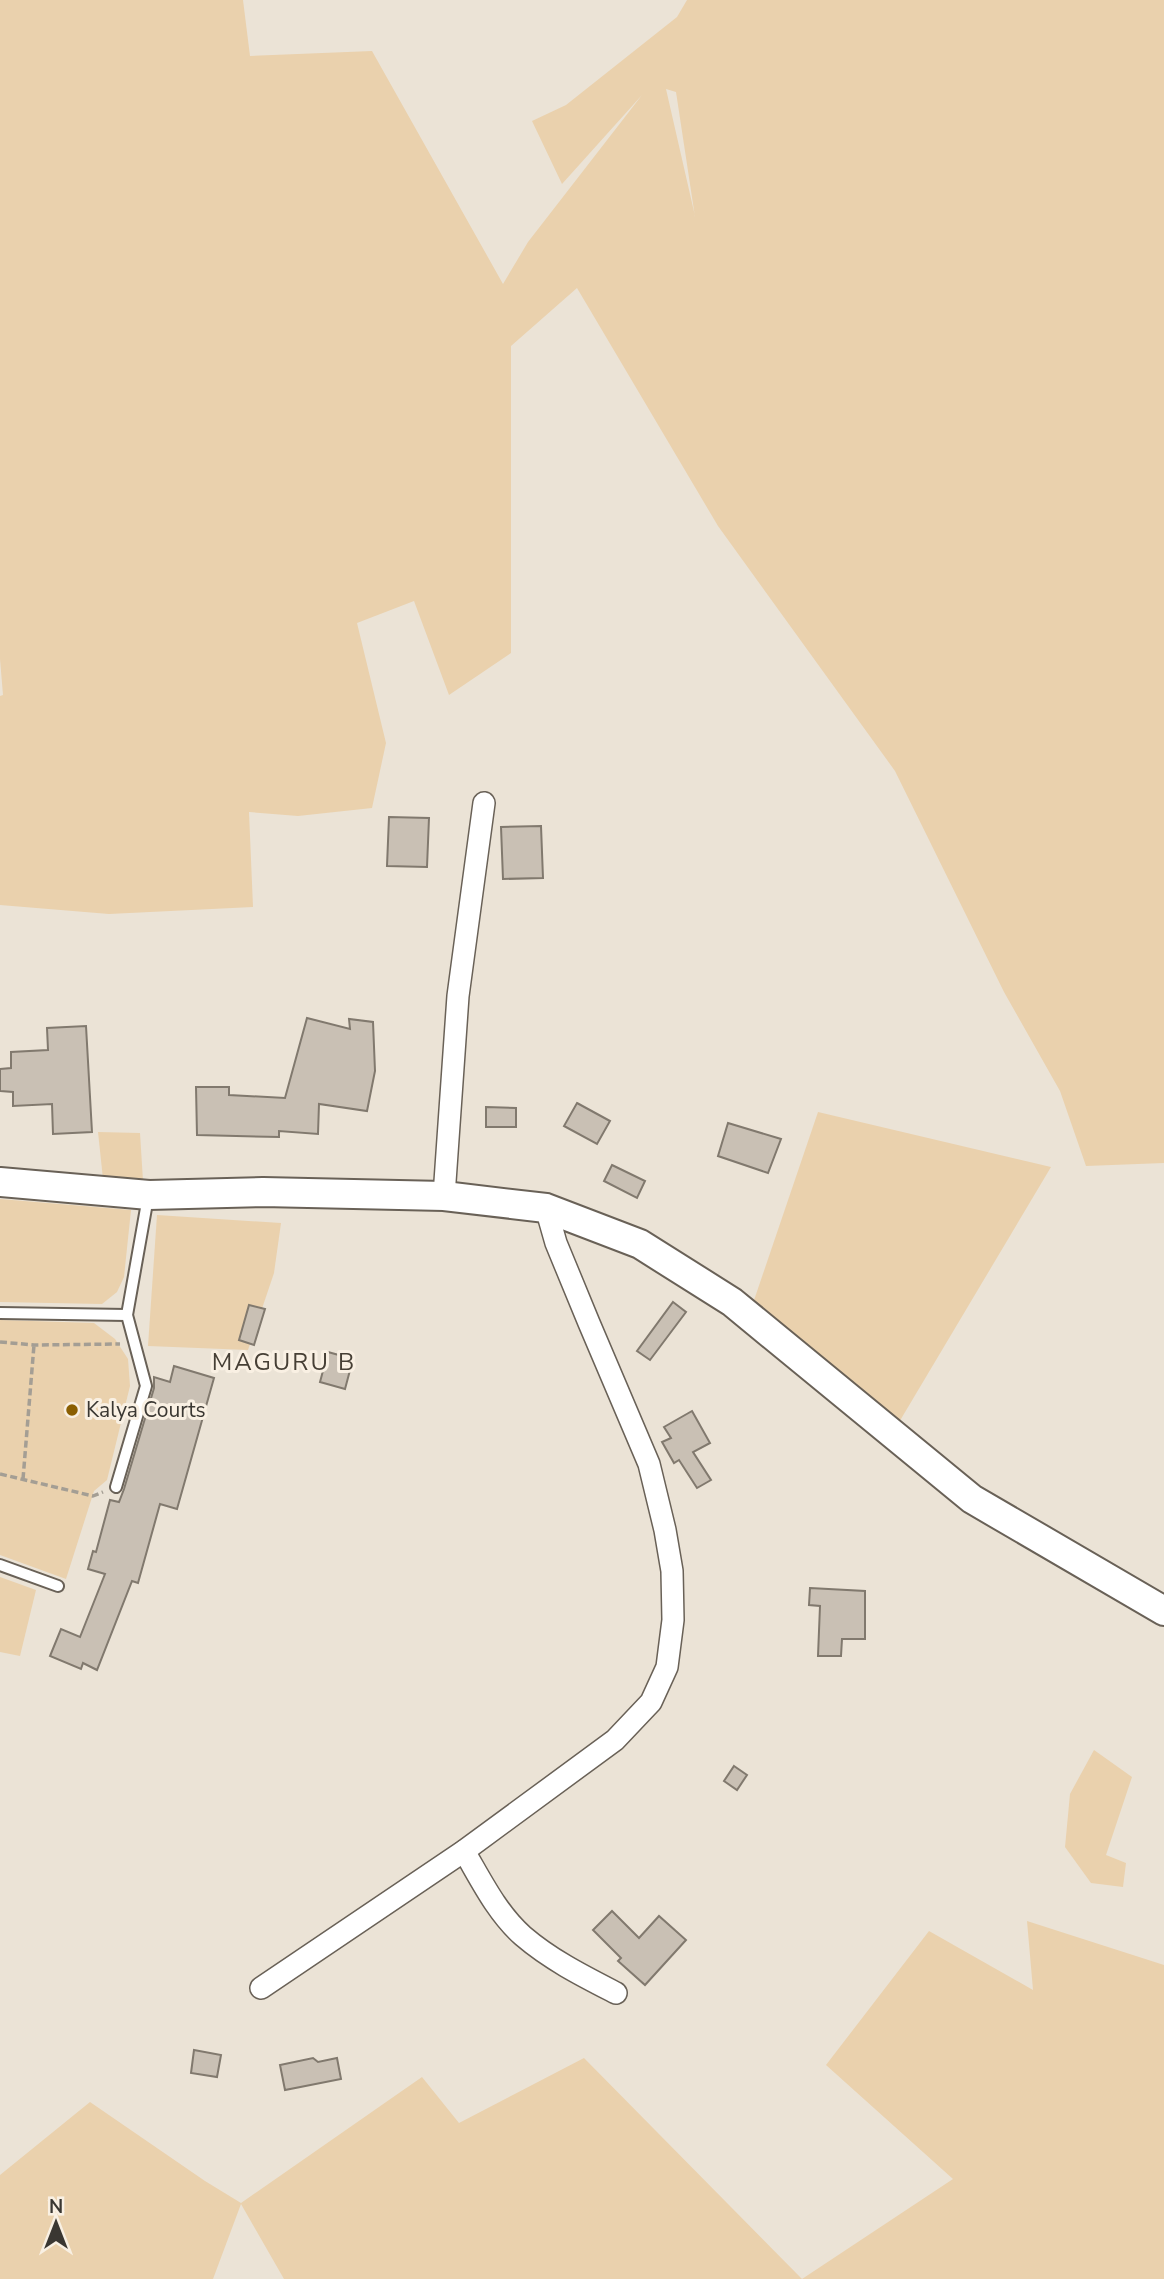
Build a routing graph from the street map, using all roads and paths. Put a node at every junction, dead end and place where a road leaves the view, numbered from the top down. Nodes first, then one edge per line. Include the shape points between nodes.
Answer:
1 (484, 803) dead end
2 (0, 1182) edge
3 (149, 1195) junction
4 (444, 1196) junction
5 (546, 1208) junction
6 (0, 1313) edge
7 (127, 1315) junction
8 (0, 1342) edge
9 (135, 1344) junction
10 (34, 1345) junction
11 (0, 1474) edge
12 (23, 1479) junction
13 (116, 1487) joint
14 (0, 1565) edge
15 (58, 1586) dead end
16 (1164, 1611) edge
17 (464, 1851) junction
18 (261, 1988) dead end
19 (615, 1993) dead end

1 - 4 street via 458,996
2 - 3 street
3 - 4 street
3 - 7 lane
4 - 5 street
5 - 16 street via 640,1244 732,1303 972,1499
5 - 17 street via 556,1243 649,1464 672,1571 673,1620 667,1667 651,1702 614,1741
6 - 7 lane
7 - 9 lane
8 - 10 path
9 - 10 path
9 - 13 lane via 146,1386
10 - 12 path
11 - 12 path
12 - 13 path via 93,1496
14 - 15 lane
17 - 18 street
17 - 19 street via 495,1903 522,1935 565,1966

